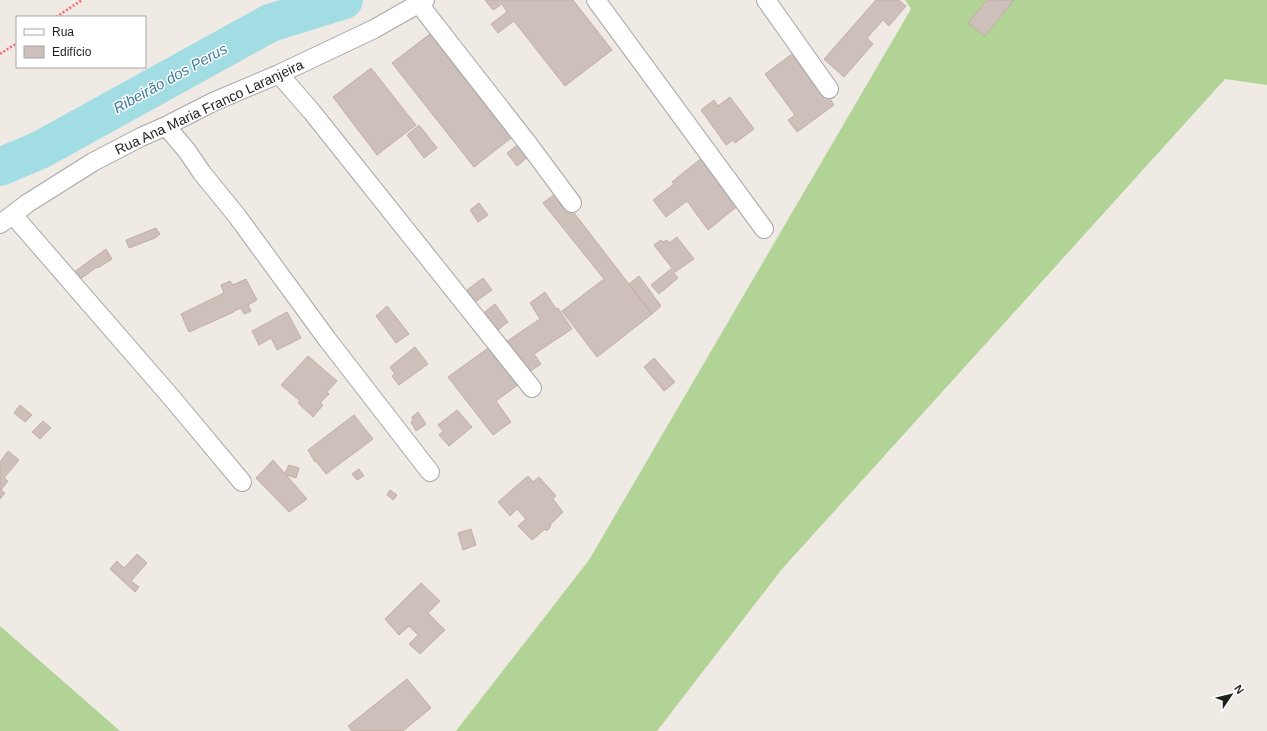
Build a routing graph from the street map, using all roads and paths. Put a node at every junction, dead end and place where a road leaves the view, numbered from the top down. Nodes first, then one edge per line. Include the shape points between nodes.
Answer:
1 (82, 0) edge
2 (596, 0) edge
3 (766, 0) edge
4 (422, 2) edge
5 (58, 16) edge
6 (16, 43) edge
7 (0, 54) edge
8 (279, 74) junction
9 (829, 89) dead end
10 (166, 126) junction
11 (572, 203) dead end
12 (6, 220) edge
13 (764, 229) dead end
14 (532, 388) dead end
15 (430, 472) dead end
16 (242, 482) dead end

1 - 5 path
2 - 13 street
3 - 9 street
4 - 8 street, Rua Ana Maria Franco Laranjeira via 374,29
4 - 11 street
6 - 7 path
8 - 10 street, Rua Ana Maria Franco Laranjeira via 213,102
8 - 14 street
10 - 12 street, Rua Ana Maria Franco Laranjeira via 93,162
10 - 15 street
12 - 16 street via 172,397

